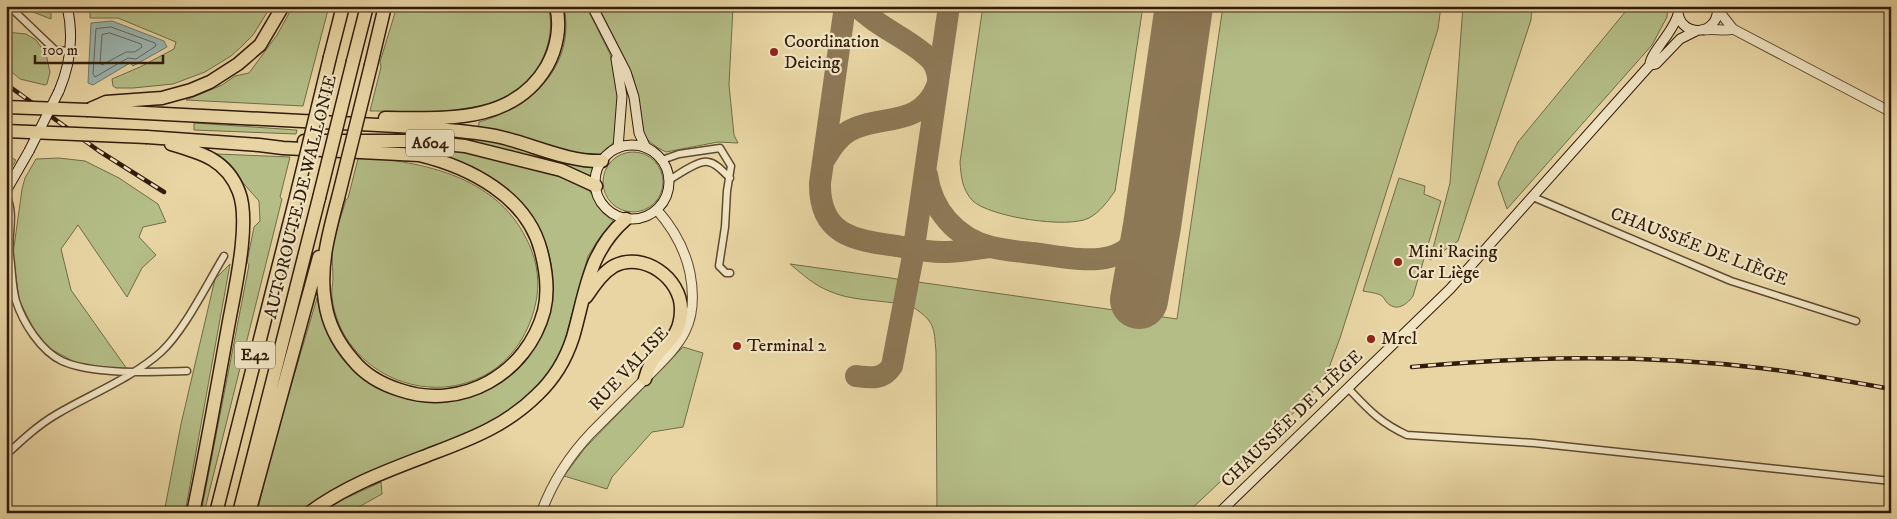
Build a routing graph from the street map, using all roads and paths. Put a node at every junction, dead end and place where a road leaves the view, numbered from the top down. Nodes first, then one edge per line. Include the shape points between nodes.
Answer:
1 (9, 6) edge
2 (68, 6) edge
3 (283, 6) edge
4 (343, 6) edge
5 (367, 6) edge
6 (556, 6) edge
7 (592, 6) edge
8 (385, 7) edge
9 (1718, 7) edge
10 (1678, 10) edge
11 (1733, 29) junction
12 (1700, 30) junction
13 (613, 48) junction
14 (70, 51) junction
15 (1650, 65) junction
16 (6, 107) edge
17 (88, 110) junction
18 (1891, 112) edge
19 (323, 123) junction
20 (6, 131) edge
21 (259, 144) junction
22 (193, 145) junction
23 (618, 148) junction
24 (646, 148) junction
25 (662, 160) junction
26 (602, 162) junction
27 (730, 178) junction
28 (669, 180) junction
29 (596, 186) junction
30 (6, 190) edge
31 (6, 196) edge
32 (1533, 197) junction
33 (657, 210) junction
34 (626, 219) junction
35 (328, 235) junction
36 (224, 256) dead end
37 (730, 273) dead end
38 (579, 308) junction
39 (1856, 321) dead end
40 (132, 372) junction
41 (187, 372) dead end
42 (645, 379) junction
43 (1348, 388) junction
44 (6, 454) edge
45 (1891, 481) edge
46 (193, 513) edge
47 (216, 513) edge
48 (239, 513) edge
49 (249, 513) edge
50 (309, 513) edge
51 (541, 513) edge
52 (1219, 513) edge

1 - 14 street via 56,50
2 - 14 main road
3 - 17 highway via 260,45 210,82 162,98 106,102
4 - 47 highway, AUTOROUTE DE WALLONIE / E42, bridge
5 - 48 highway, AUTOROUTE DE WALLONIE / E42, bridge
6 - 19 highway via 558,35 551,59 533,84 504,105 453,118 370,118
7 - 13 main road
8 - 35 highway, bridge
9 - 11 main road
9 - 12 main road via 1715,21
10 - 12 main road via 1685,26
10 - 15 main road, CHAUSSÉE DE LIÈGE via 1673,28 1651,58
11 - 12 main road
11 - 18 main road
12 - 15 main road, CHAUSSÉE DE LIÈGE via 1680,39 1656,64
13 - 23 main road via 622,96
13 - 24 main road via 626,72 634,97 639,133
14 - 30 main road, bridge via 59,91
15 - 32 main road, CHAUSSÉE DE LIÈGE
16 - 17 highway, A604, bridge
17 - 19 highway, A604
19 - 26 highway, A604 via 469,132 587,162
20 - 22 highway, bridge via 148,137
21 - 22 highway, A604
21 - 29 highway, A604 via 415,141 465,146 561,170
21 - 35 highway via 418,155 455,166 498,190 515,205 539,244 547,285 537,331 517,361 482,386 430,397 390,387 358,366 345,351 330,322 323,282
22 - 46 highway via 210,156 232,178 244,216 231,307
23 - 24 main road via 630,145
23 - 26 main road
24 - 25 main road
25 - 27 street via 720,148 731,166
25 - 28 main road
26 - 29 main road via 596,174
27 - 28 street via 708,162
27 - 37 street via 719,266
28 - 33 main road via 666,197
29 - 34 main road via 605,207
31 - 40 street via 11,211 10,252 16,300 33,333 45,349 60,360 79,367
32 - 39 street, CHAUSSÉE DE LIÈGE via 1732,281
32 - 43 main road, CHAUSSÉE DE LIÈGE via 1450,289
33 - 34 main road via 642,218
33 - 42 main road, RUE VALISE via 672,228 685,255 693,294 690,319 681,341
34 - 38 highway via 600,249
35 - 49 highway via 321,250
36 - 40 street via 169,344
38 - 42 highway via 602,276 614,266 638,262 667,276 678,293 680,324 672,339 650,364
38 - 50 highway via 562,362 548,383 511,418 471,439 361,482
40 - 41 street
40 - 44 street via 56,415 25,436
42 - 51 main road, RUE VALISE via 590,434 566,464
43 - 45 street via 1370,412 1407,435 1534,443
43 - 52 main road, CHAUSSÉE DE LIÈGE

